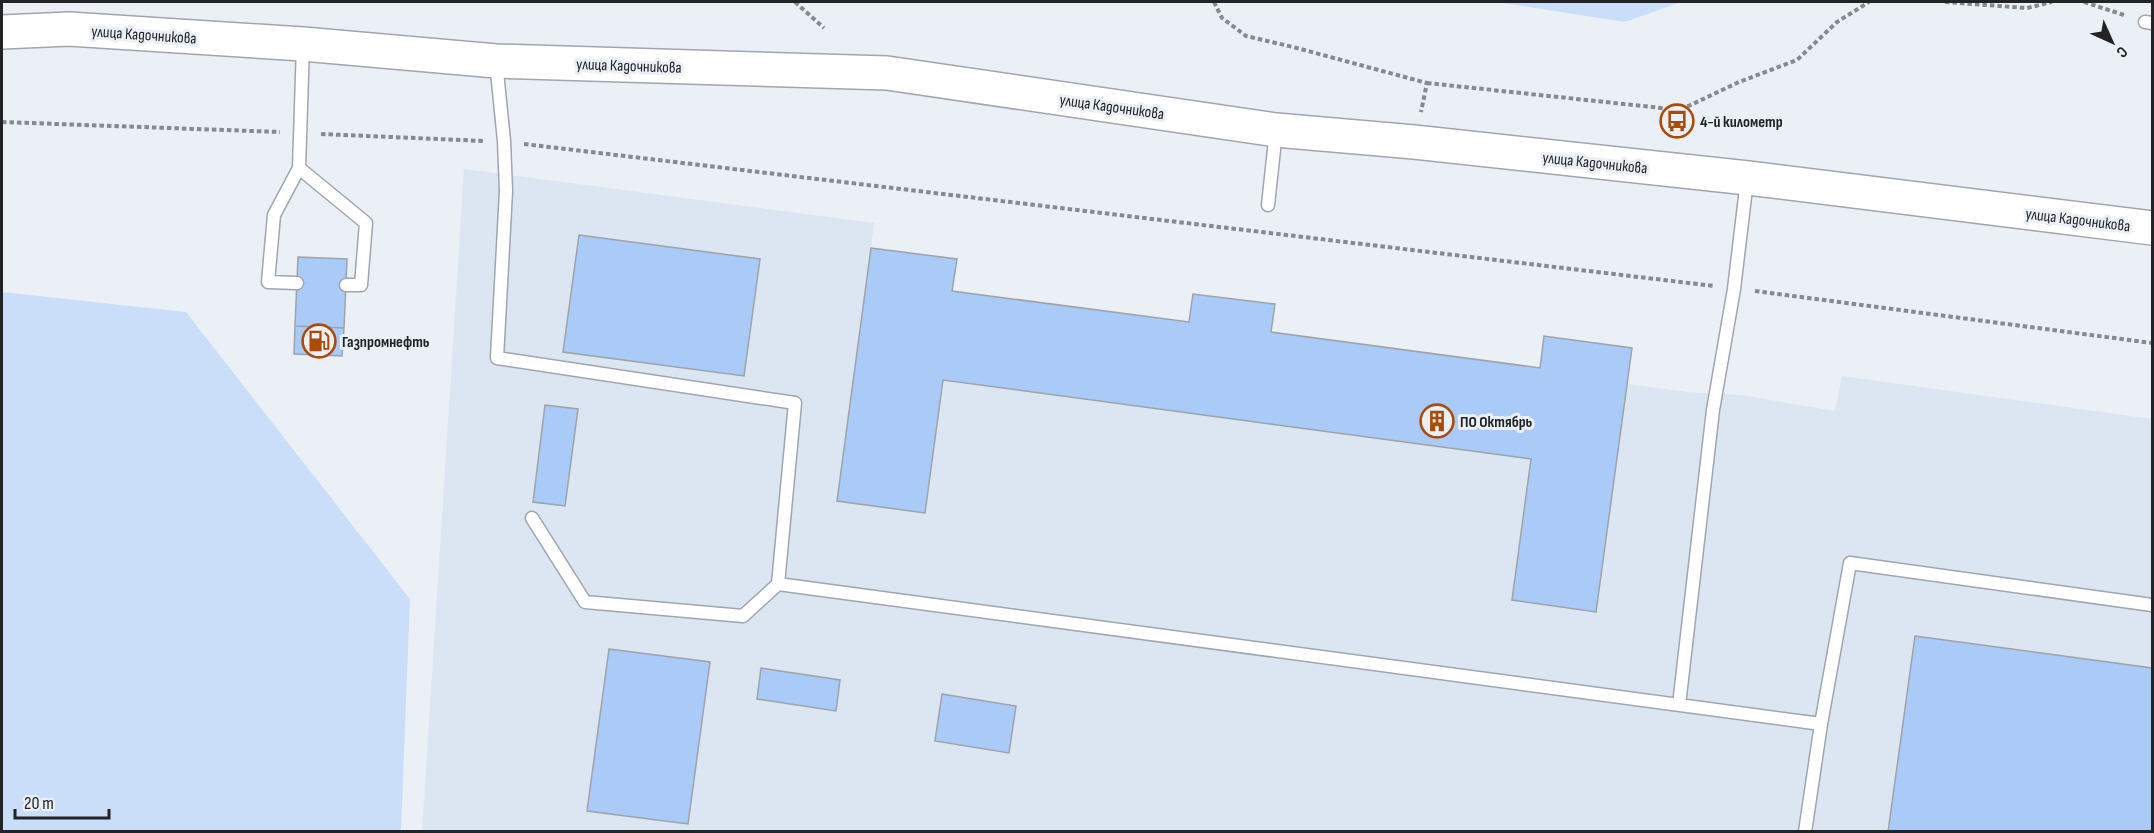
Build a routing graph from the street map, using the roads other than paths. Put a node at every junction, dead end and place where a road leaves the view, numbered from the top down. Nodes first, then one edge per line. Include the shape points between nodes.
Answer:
1 (2, 13) edge
2 (69, 29) junction
3 (2, 32) edge
4 (303, 44) junction
5 (496, 61) junction
6 (1276, 130) junction
7 (299, 168) junction
8 (1748, 178) junction
9 (1268, 205) dead end
10 (2152, 228) edge
11 (297, 283) dead end
12 (346, 285) dead end
13 (532, 518) dead end
14 (778, 584) junction
15 (2152, 605) edge
16 (1679, 705) junction
17 (1821, 724) junction
18 (1805, 831) edge

1 - 2 main road
2 - 3 main road
2 - 4 main road, улица Кадочникова
4 - 5 main road, улица Кадочникова
4 - 7 lane
5 - 6 main road, улица Кадочникова via 887,73
5 - 14 lane via 506,190 497,358 795,403
6 - 8 main road, улица Кадочникова
6 - 9 lane
7 - 11 lane via 274,215 268,282
7 - 12 lane via 366,223 361,285
8 - 10 main road, улица Кадочникова
8 - 16 lane via 1713,410
13 - 14 lane via 585,602 743,616
14 - 16 lane
15 - 17 lane via 1850,563
16 - 17 lane
17 - 18 lane

